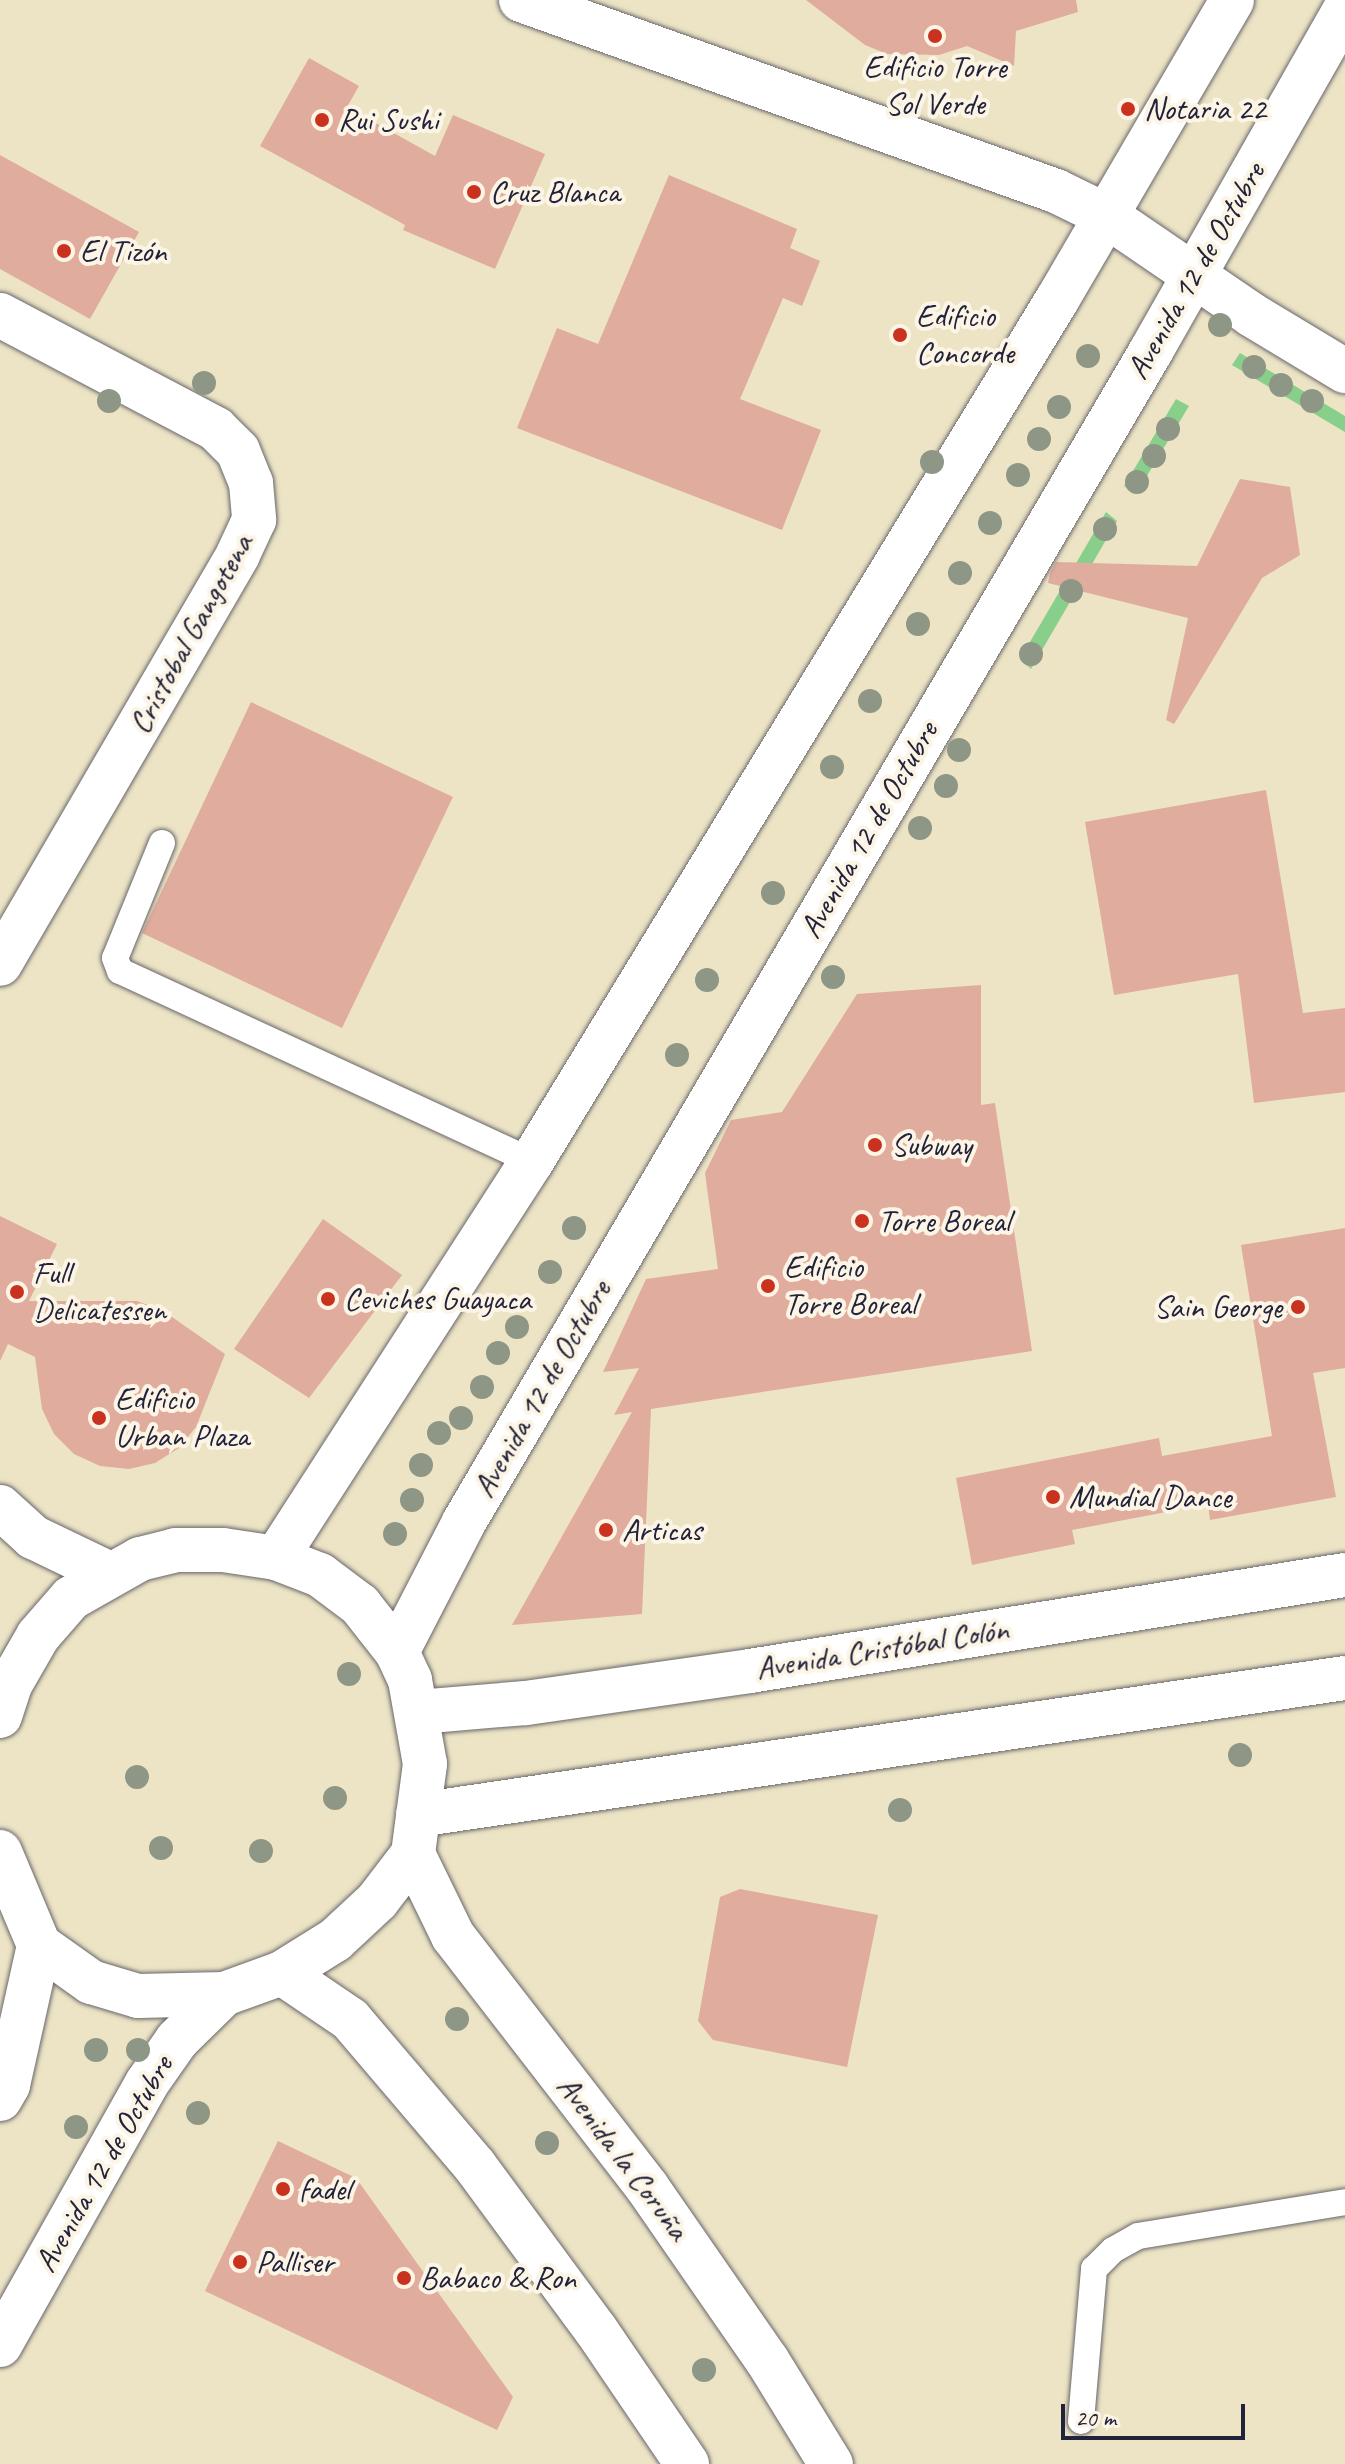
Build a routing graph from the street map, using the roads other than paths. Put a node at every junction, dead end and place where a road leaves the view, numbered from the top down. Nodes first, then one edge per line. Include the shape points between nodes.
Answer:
1 (521, 0) edge
2 (1232, 0) edge
3 (1345, 10) edge
4 (1107, 216) junction
5 (1194, 276) junction
6 (0, 315) edge
7 (1345, 371) edge
8 (162, 843) dead end
9 (0, 964) edge
10 (532, 1161) junction
11 (0, 1507) edge
12 (276, 1558) junction
13 (110, 1574) junction
14 (1345, 1575) edge
15 (397, 1652) junction
16 (1345, 1678) edge
17 (4, 1687) edge
18 (418, 1712) junction
19 (416, 1835) junction
20 (0, 1852) edge
21 (39, 1945) junction
22 (282, 1973) junction
23 (224, 1994) junction
24 (0, 2099) edge
25 (1345, 2202) edge
26 (0, 2345) edge
27 (1081, 2421) dead end
28 (687, 2464) edge
29 (831, 2464) edge

1 - 4 main road via 1056,191
2 - 4 main road
3 - 5 main road, Avenida 12 de Octubre
4 - 5 main road
4 - 10 main road
5 - 7 main road
5 - 15 main road, Avenida 12 de Octubre via 464,1522
6 - 9 main road, Cristobal Gangotena via 216,429 238,451 251,483 254,520 231,569
8 - 10 lane via 115,958 120,971
10 - 12 main road
11 - 13 main road via 33,1537
12 - 13 main road via 175,1550
12 - 15 main road via 320,1575 360,1605
13 - 17 main road via 71,1598
14 - 18 main road, Avenida Cristóbal Colón via 750,1671 526,1703
15 - 18 main road
16 - 19 main road
18 - 19 main road via 425,1764
19 - 22 main road via 377,1901 335,1940
19 - 29 main road, Avenida la Coruña via 453,1936 647,2187 767,2360
20 - 21 main road
21 - 23 main road via 91,1982 138,1996
21 - 24 main road via 8,2085
22 - 23 main road
22 - 28 main road via 350,2019 475,2166
23 - 26 main road, Avenida 12 de Octubre via 177,2040 147,2083
25 - 27 lane via 1138,2236 1113,2250 1094,2269

